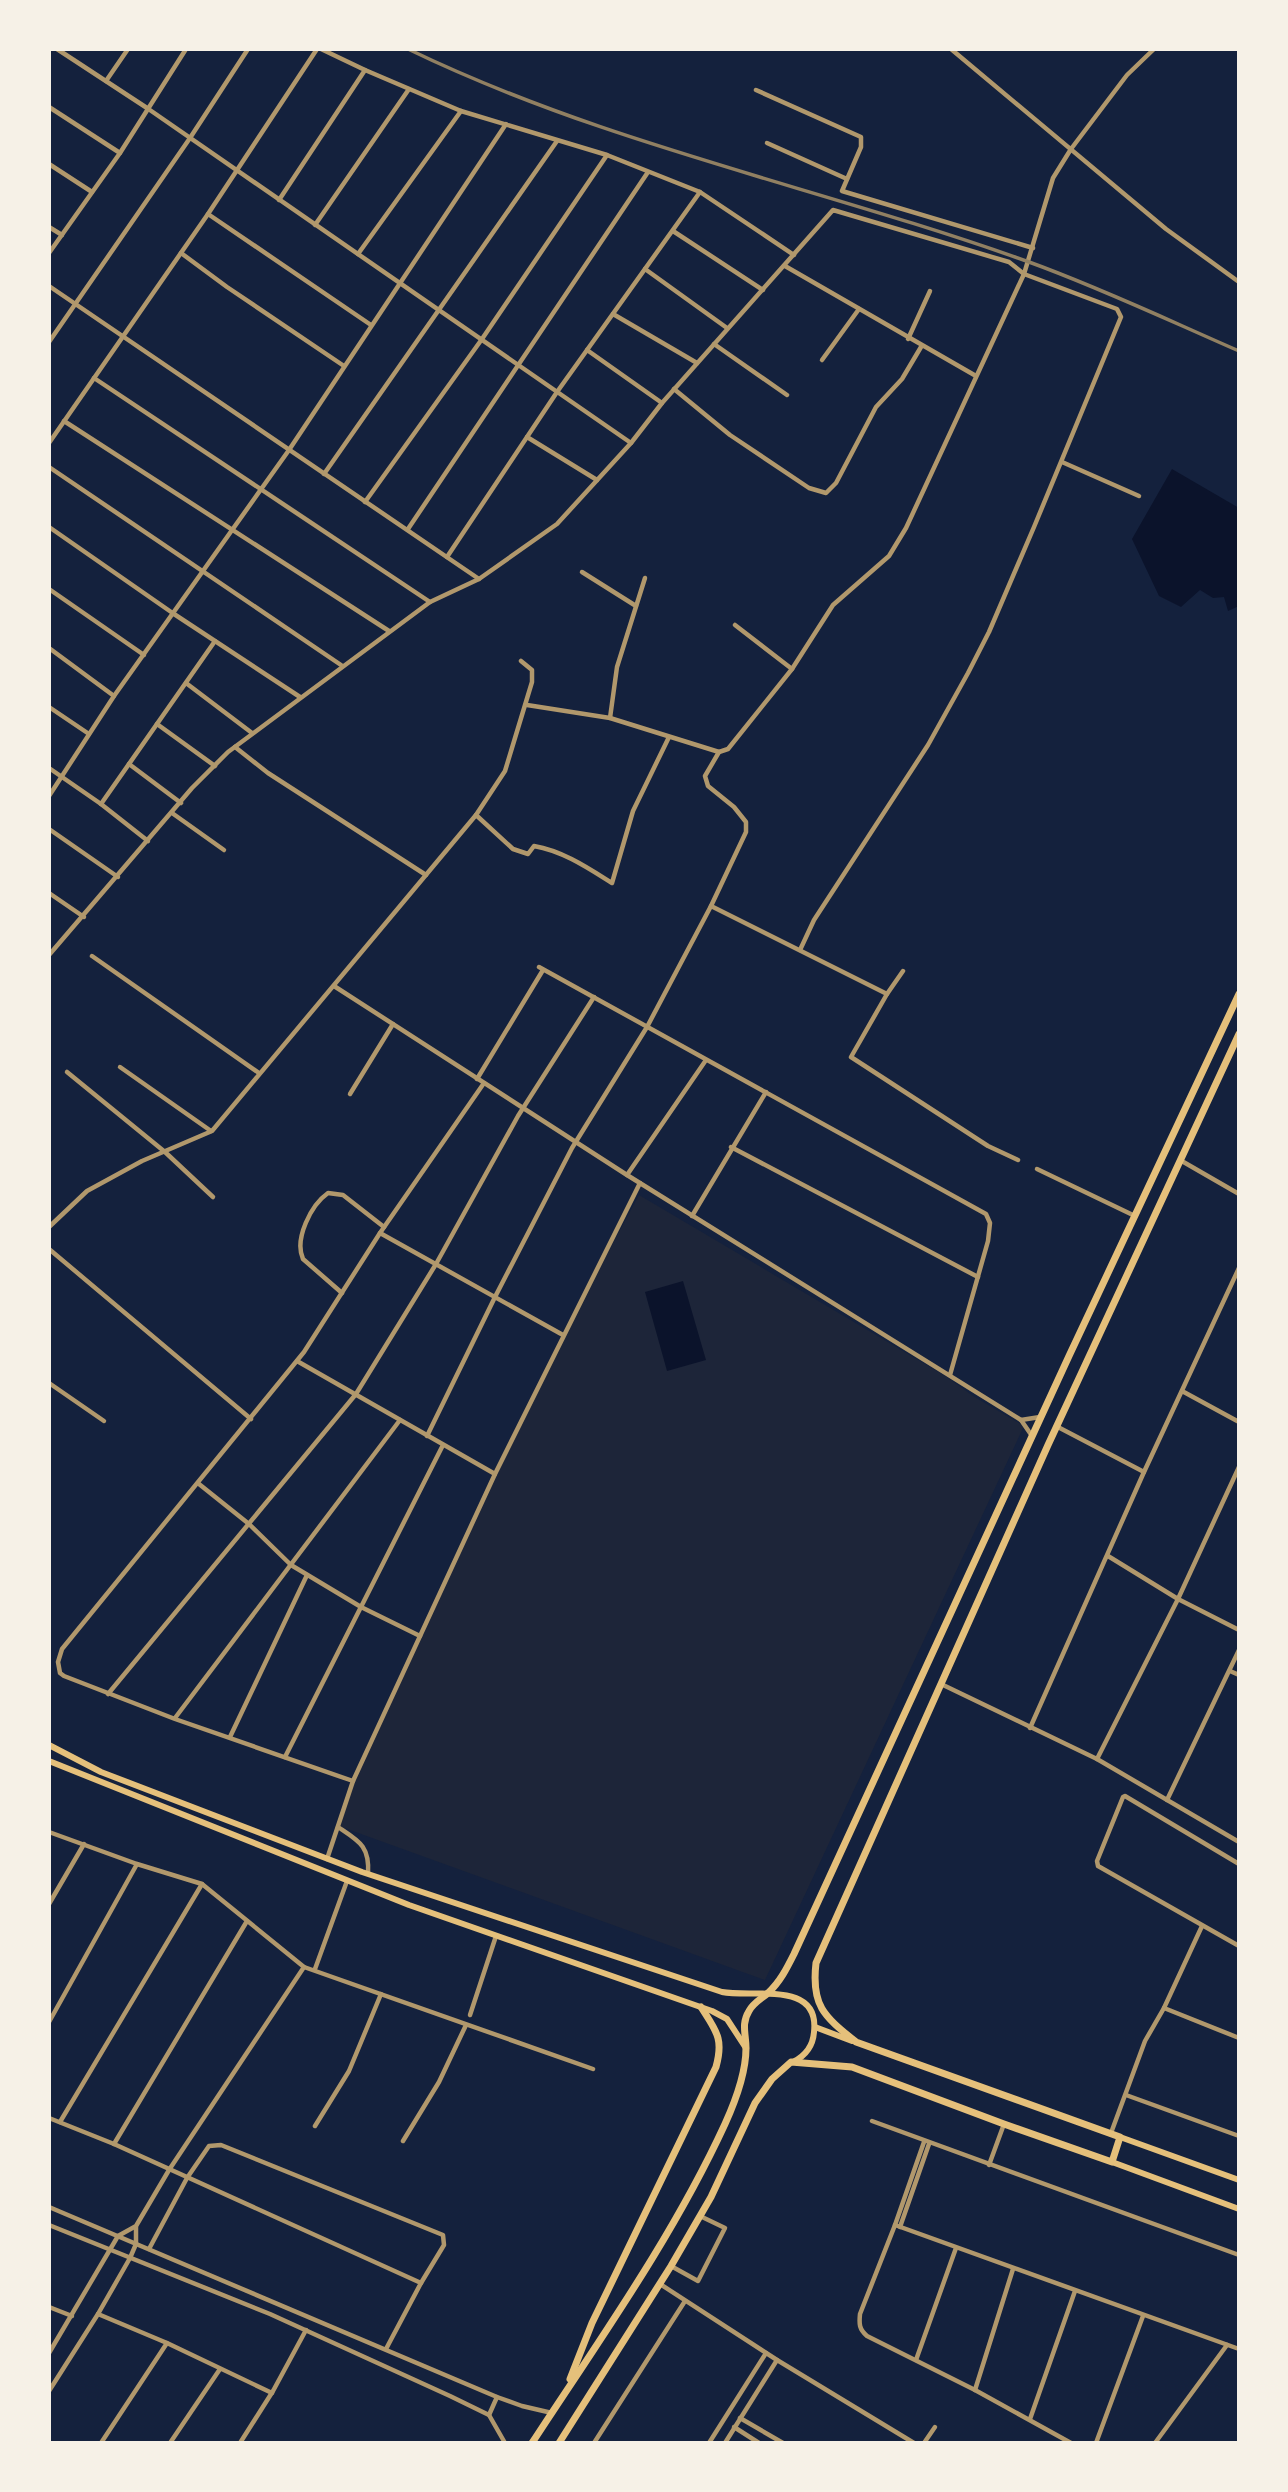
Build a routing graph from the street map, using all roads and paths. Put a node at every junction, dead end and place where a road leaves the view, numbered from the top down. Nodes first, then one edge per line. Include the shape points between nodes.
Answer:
1 (57, 49) edge
2 (128, 49) edge
3 (186, 49) edge
4 (248, 49) edge
5 (319, 49) edge
6 (951, 49) edge
7 (1154, 49) edge
8 (365, 70) junction
9 (106, 81) junction
10 (409, 89) junction
11 (757, 90) dead end
12 (49, 107) edge
13 (147, 108) junction
14 (461, 111) junction
15 (506, 124) junction
16 (190, 138) junction
17 (557, 141) junction
18 (767, 143) dead end
19 (1071, 149) junction
20 (120, 153) junction
21 (607, 155) junction
22 (49, 164) edge
23 (237, 170) junction
24 (648, 172) junction
25 (847, 179) junction
26 (92, 192) junction
27 (700, 192) junction
28 (279, 200) junction
29 (208, 214) junction
30 (315, 225) junction
31 (49, 227) edge
32 (673, 231) junction
33 (62, 236) junction
34 (1033, 248) junction
35 (49, 253) edge
36 (181, 253) junction
37 (358, 254) junction
38 (794, 255) junction
39 (785, 266) junction
40 (645, 269) junction
41 (1024, 274) junction
42 (1239, 282) edge
43 (400, 283) junction
44 (49, 286) edge
45 (763, 290) junction
46 (930, 291) dead end
47 (74, 304) junction
48 (859, 309) junction
49 (439, 311) junction
50 (613, 314) junction
51 (371, 325) junction
52 (727, 328) junction
53 (124, 336) junction
54 (482, 339) junction
55 (908, 339) junction
56 (49, 342) edge
57 (714, 344) junction
58 (921, 347) junction
59 (587, 350) junction
60 (821, 360) dead end
61 (697, 363) junction
62 (519, 365) junction
63 (344, 366) junction
64 (976, 376) junction
65 (94, 378) junction
66 (674, 389) junction
67 (557, 392) junction
68 (787, 395) dead end
69 (662, 403) junction
70 (64, 421) junction
71 (527, 437) junction
72 (49, 443) edge
73 (631, 443) junction
74 (289, 450) junction
75 (1062, 462) junction
76 (49, 467) edge
77 (324, 474) junction
78 (597, 480) junction
79 (260, 488) junction
80 (1139, 496) dead end
81 (365, 502) junction
82 (49, 527) edge
83 (408, 529) junction
84 (232, 530) junction
85 (446, 557) junction
86 (204, 572) junction
87 (582, 572) dead end
88 (645, 578) dead end
89 (480, 579) junction
90 (49, 589) edge
91 (430, 601) junction
92 (636, 606) junction
93 (174, 614) junction
94 (735, 625) dead end
95 (389, 631) junction
96 (215, 641) junction
97 (49, 648) edge
98 (144, 655) junction
99 (521, 661) dead end
100 (341, 666) junction
101 (792, 669) junction
102 (186, 683) junction
103 (114, 696) junction
104 (300, 697) junction
105 (527, 705) junction
106 (49, 707) edge
107 (610, 718) junction
108 (157, 724) junction
109 (252, 733) junction
110 (89, 734) junction
111 (669, 737) junction
112 (235, 747) junction
113 (719, 752) junction
114 (129, 764) junction
115 (215, 766) junction
116 (49, 768) edge
117 (62, 776) junction
118 (49, 796) edge
119 (181, 803) junction
120 (101, 804) junction
121 (172, 813) junction
122 (476, 815) junction
123 (49, 829) edge
124 (148, 841) junction
125 (224, 850) dead end
126 (426, 874) junction
127 (118, 877) junction
128 (49, 893) edge
129 (711, 906) junction
130 (84, 917) junction
131 (800, 950) junction
132 (49, 955) edge
133 (92, 956) dead end
134 (903, 971) dead end
135 (334, 986) junction
136 (887, 994) junction
137 (1239, 994) edge
138 (594, 997) junction
139 (393, 1024) junction
140 (647, 1027) junction
141 (1239, 1034) edge
142 (1213, 1047) junction
143 (1229, 1055) junction
144 (706, 1059) junction
145 (120, 1067) dead end
146 (1203, 1070) junction
147 (67, 1072) dead end
148 (259, 1073) junction
149 (1218, 1077) junction
150 (477, 1079) junction
151 (484, 1083) junction
152 (766, 1092) junction
153 (350, 1094) dead end
154 (523, 1109) junction
155 (212, 1131) junction
156 (576, 1142) junction
157 (732, 1147) junction
158 (165, 1152) junction
159 (1018, 1160) dead end
160 (1179, 1160) junction
161 (1037, 1168) dead end
162 (627, 1175) junction
163 (640, 1183) junction
164 (1239, 1194) edge
165 (213, 1197) dead end
166 (692, 1216) junction
167 (1135, 1216) junction
168 (49, 1227) edge
169 (384, 1227) junction
170 (380, 1233) junction
171 (49, 1249) edge
172 (436, 1264) junction
173 (1239, 1268) edge
174 (978, 1278) junction
175 (342, 1293) junction
176 (495, 1297) junction
177 (563, 1335) junction
178 (297, 1361) junction
179 (950, 1375) junction
180 (49, 1383) edge
181 (1182, 1391) junction
182 (356, 1394) junction
183 (1042, 1416) junction
184 (251, 1419) junction
185 (400, 1420) junction
186 (1021, 1420) junction
187 (104, 1421) dead end
188 (1239, 1422) edge
189 (1056, 1426) junction
190 (427, 1436) junction
191 (1032, 1436) junction
192 (443, 1445) junction
193 (1239, 1467) edge
194 (1144, 1472) junction
195 (495, 1474) junction
196 (199, 1483) junction
197 (249, 1524) junction
198 (1108, 1556) junction
199 (291, 1565) junction
200 (307, 1575) junction
201 (1178, 1599) junction
202 (361, 1607) junction
203 (1239, 1630) edge
204 (420, 1636) junction
205 (1239, 1650) edge
206 (1230, 1671) junction
207 (1239, 1675) edge
208 (941, 1684) junction
209 (108, 1694) junction
210 (175, 1719) junction
211 (1030, 1728) junction
212 (230, 1737) junction
213 (49, 1745) edge
214 (285, 1757) junction
215 (1097, 1759) junction
216 (49, 1761) edge
217 (353, 1781) junction
218 (1167, 1800) junction
219 (338, 1827) junction
220 (49, 1832) edge
221 (1238, 1840) edge
222 (85, 1844) junction
223 (327, 1858) junction
224 (137, 1864) junction
225 (1239, 1864) edge
226 (368, 1874) junction
227 (347, 1881) junction
228 (202, 1884) junction
229 (414, 1890) junction
230 (49, 1904) edge
231 (409, 1905) junction
232 (247, 1921) junction
233 (1202, 1926) junction
234 (496, 1936) junction
235 (1239, 1946) edge
236 (304, 1966) junction
237 (316, 1969) junction
238 (381, 1994) junction
239 (767, 1994) junction
240 (701, 2007) junction
241 (1164, 2008) junction
242 (470, 2015) dead end
243 (49, 2022) edge
244 (467, 2025) junction
245 (815, 2027) junction
246 (1239, 2038) edge
247 (856, 2042) junction
248 (746, 2048) junction
249 (791, 2062) junction
250 (593, 2068) dead end
251 (1126, 2095) junction
252 (49, 2118) edge
253 (872, 2122) dead end
254 (60, 2123) junction
255 (1004, 2124) junction
256 (315, 2126) dead end
257 (1111, 2133) junction
258 (1239, 2136) edge
259 (1120, 2137) junction
260 (403, 2141) dead end
261 (927, 2143) junction
262 (114, 2144) junction
263 (1112, 2162) junction
264 (989, 2165) junction
265 (169, 2170) junction
266 (187, 2178) junction
267 (1239, 2180) edge
268 (49, 2207) edge
269 (1239, 2209) edge
270 (700, 2216) junction
271 (49, 2225) edge
272 (136, 2226) junction
273 (898, 2226) junction
274 (118, 2236) junction
275 (136, 2244) junction
276 (956, 2248) junction
277 (149, 2249) junction
278 (111, 2250) junction
279 (1239, 2255) edge
280 (130, 2258) junction
281 (671, 2266) junction
282 (1013, 2269) junction
283 (421, 2283) junction
284 (660, 2284) junction
285 (1075, 2291) junction
286 (685, 2301) junction
287 (49, 2307) edge
288 (99, 2314) junction
289 (72, 2316) junction
290 (1143, 2316) junction
291 (306, 2330) junction
292 (167, 2343) junction
293 (1227, 2345) junction
294 (386, 2349) junction
295 (1239, 2349) edge
296 (49, 2353) edge
297 (766, 2353) junction
298 (777, 2360) junction
299 (916, 2360) junction
300 (220, 2369) junction
301 (975, 2390) junction
302 (49, 2391) edge
303 (272, 2393) junction
304 (565, 2393) junction
305 (497, 2397) junction
306 (552, 2413) junction
307 (489, 2415) junction
308 (740, 2417) junction
309 (1030, 2419) junction
310 (734, 2427) junction
311 (934, 2427) dead end
312 (101, 2443) edge
313 (170, 2443) edge
314 (240, 2443) edge
315 (505, 2443) edge
316 (533, 2443) edge
317 (560, 2443) edge
318 (594, 2443) edge
319 (709, 2443) edge
320 (724, 2443) edge
321 (759, 2443) edge
322 (783, 2443) edge
323 (914, 2443) edge
324 (924, 2443) edge
325 (1071, 2443) edge
326 (1096, 2443) edge
327 (1155, 2443) edge

1 - 9 street
2 - 9 street
3 - 13 street
4 - 16 street
5 - 8 street
5 - 23 street
6 - 19 street
7 - 19 street via 1127,75
8 - 10 street
8 - 28 street
9 - 13 street
10 - 14 street
10 - 30 street
11 - 25 street via 861,137
12 - 20 street
13 - 16 street
13 - 20 street
14 - 15 street
14 - 37 street
15 - 17 street
15 - 43 street
16 - 23 street
16 - 47 street
17 - 21 street
17 - 49 street
18 - 25 street
19 - 34 street via 1054,178
19 - 42 street via 1166,229
20 - 26 street
21 - 24 street
21 - 54 street
22 - 26 street
23 - 28 street
23 - 29 street
24 - 27 street
24 - 62 street
25 - 34 street via 842,191
26 - 33 street
27 - 32 street
27 - 38 street
28 - 30 street
29 - 36 street
29 - 51 street
30 - 37 street
31 - 33 street
32 - 40 street
32 - 45 street
33 - 35 street
34 - 41 street
36 - 53 street
36 - 63 street
37 - 43 street
38 - 39 street
38 - 41 street via 833,210 1009,262
39 - 45 street
39 - 48 street
40 - 50 street
40 - 52 street
41 - 64 street
41 - 75 street via 1121,313 1121,323
43 - 49 street
43 - 51 street
44 - 47 street
45 - 52 street
46 - 55 street
47 - 53 street
47 - 56 street
48 - 55 street
48 - 60 street
49 - 54 street
49 - 77 street
50 - 59 street
50 - 61 street
51 - 63 street
52 - 57 street
53 - 65 street
53 - 74 street
54 - 62 street
54 - 81 street
55 - 58 street
57 - 61 street
57 - 68 street
58 - 64 street
58 - 66 street via 902,379 876,407 836,483 826,493 809,488 730,435
59 - 67 street
59 - 69 street
61 - 66 street
62 - 67 street
62 - 83 street
63 - 74 street
64 - 101 street via 889,556 833,605
65 - 70 street
65 - 79 street
66 - 69 street
67 - 71 street
67 - 73 street
69 - 73 street
70 - 72 street
70 - 84 street
71 - 78 street
71 - 85 street
73 - 78 street
74 - 77 street
74 - 79 street
75 - 80 street
75 - 131 street via 968,673 928,745 814,920
76 - 86 street
77 - 81 street
78 - 89 street via 557,524
79 - 84 street
79 - 91 street
81 - 83 street
82 - 93 street
83 - 85 street
84 - 86 street
84 - 95 street
85 - 89 street
86 - 93 street
86 - 100 street
87 - 92 street
88 - 92 street
89 - 91 street
90 - 98 street
91 - 95 street
92 - 107 street via 617,667
93 - 96 street
93 - 98 street
94 - 101 street
95 - 100 street
96 - 102 street
96 - 104 street
97 - 103 street
98 - 103 street
99 - 105 street via 532,670
100 - 104 street
101 - 113 street via 728,749
102 - 108 street
102 - 109 street
103 - 110 street
104 - 109 street
105 - 107 street
105 - 122 street via 505,771
106 - 110 street
107 - 111 street
108 - 114 street
108 - 115 street
109 - 112 street
110 - 117 street
111 - 113 street
111 - 122 street via 632,811 612,883 588,866 545,848 534,846 528,854 513,849
112 - 115 street
112 - 126 street
113 - 129 street via 705,781 740,814 746,832
114 - 119 street
114 - 120 street
115 - 119 street
116 - 117 street
117 - 118 street
117 - 120 street
119 - 121 street
120 - 124 street
121 - 124 street
121 - 125 street
122 - 126 street
123 - 127 street
124 - 127 street
126 - 135 street
127 - 130 street
128 - 130 street
129 - 131 street
129 - 140 street
130 - 132 street
131 - 136 street
133 - 148 street
134 - 136 street
135 - 139 street
135 - 148 street
136 - 159 street via 851,1057 988,1146
137 - 142 main road
138 - 140 street
138 - 150 street via 541,968
138 - 154 street
139 - 150 street
139 - 153 street
140 - 144 street
140 - 156 street
141 - 143 main road
142 - 143 main road
142 - 146 main road
143 - 149 main road
144 - 152 street
144 - 162 street
145 - 155 street
146 - 149 main road
146 - 167 main road
147 - 158 street
148 - 155 street
149 - 160 main road
150 - 151 street
151 - 154 street
151 - 169 street
152 - 157 street
152 - 174 street via 986,1214 988,1241
154 - 156 street
154 - 172 street
155 - 158 street
156 - 162 street
156 - 176 street
157 - 166 street
157 - 174 street
158 - 165 street
158 - 168 street via 87,1191
160 - 164 street
160 - 189 main road
161 - 167 street
162 - 163 street
163 - 166 street
163 - 177 street
166 - 179 street
167 - 183 main road
169 - 170 street
169 - 175 street via 343,1195 328,1193 321,1198 299,1251
170 - 172 street
170 - 175 street
171 - 184 street
172 - 176 street
172 - 182 street
173 - 181 street
174 - 179 street
175 - 178 street
176 - 177 street
176 - 190 street
177 - 195 street
178 - 182 street
178 - 184 street
179 - 186 street
180 - 187 street
181 - 188 street
181 - 194 street
182 - 185 street
182 - 197 street
183 - 186 street
183 - 191 main road
184 - 196 street
185 - 190 street
185 - 199 street
186 - 191 street
189 - 194 street
189 - 208 main road
190 - 192 street
191 - 239 main road via 794,1954
192 - 195 street
192 - 202 street
193 - 201 street
194 - 198 street
195 - 204 street
196 - 197 street
196 - 209 street via 62,1649 60,1674
197 - 199 street
197 - 209 street
198 - 201 street
198 - 211 street
199 - 200 street
199 - 210 street
200 - 202 street
200 - 212 street
201 - 203 street
201 - 215 street
202 - 204 street
202 - 214 street
204 - 217 street
205 - 206 street
206 - 207 street
206 - 218 street
208 - 211 street
208 - 247 main road via 816,1963 814,1989 824,2012
209 - 210 street
210 - 212 street
211 - 215 street
212 - 214 street
213 - 223 main road via 101,1772
214 - 217 street
215 - 218 street
216 - 227 main road
217 - 219 street
218 - 221 street
219 - 223 street
219 - 226 street via 366,1849
220 - 222 street
222 - 224 street
222 - 230 street
223 - 226 main road
224 - 228 street
224 - 243 street
225 - 233 street via 1129,1796 1123,1797 1098,1866
226 - 229 main road
227 - 231 main road
227 - 237 street
228 - 232 street
228 - 254 street
229 - 231 main road
229 - 239 main road via 722,1992
231 - 234 main road
232 - 236 street
232 - 262 street
233 - 235 street
233 - 241 street
234 - 240 main road
234 - 242 street
236 - 237 street
236 - 265 street
237 - 238 street
238 - 244 street
238 - 256 street via 349,2071
239 - 245 main road via 800,2000
239 - 248 main road via 746,2018
240 - 248 main road via 727,2020
240 - 304 main road via 721,2048 716,2067 592,2323
241 - 246 street
241 - 251 street via 1145,2041
244 - 250 street
244 - 260 street
245 - 247 main road
245 - 249 main road via 811,2044
247 - 257 main road
248 - 304 main road via 732,2109 708,2160 668,2233
249 - 255 main road via 852,2067
249 - 270 main road via 755,2103
251 - 257 street
251 - 258 street
252 - 254 street
253 - 261 street
254 - 262 street
255 - 263 main road
255 - 264 street
257 - 259 main road
259 - 263 main road
259 - 267 main road
261 - 264 street
261 - 273 street
262 - 265 street
263 - 269 main road
264 - 279 street
265 - 266 street
265 - 272 street
266 - 277 street
266 - 283 street
266 - 283 street via 209,2146 221,2145 443,2235 444,2245
268 - 274 street
270 - 281 main road
270 - 281 street via 725,2228 698,2281
271 - 278 street
272 - 274 street
272 - 275 street
273 - 276 street
273 - 299 street via 859,2324 867,2336
274 - 275 street
274 - 278 street
275 - 277 street
275 - 280 street
276 - 282 street
276 - 299 street
277 - 294 street
278 - 280 street
278 - 289 street
280 - 288 street
280 - 291 street
281 - 284 main road
282 - 285 street
282 - 301 street
283 - 294 street
284 - 286 street
284 - 317 main road
285 - 290 street
285 - 309 street
286 - 297 street
286 - 318 street
287 - 289 street
288 - 292 street
288 - 302 street
289 - 296 street
290 - 293 street
290 - 326 street
291 - 303 street
291 - 307 street
292 - 300 street
292 - 312 street
293 - 295 street
293 - 327 street
294 - 305 street
297 - 298 street
297 - 319 street
298 - 308 street
298 - 323 street
299 - 301 street
300 - 303 street
300 - 313 street
301 - 309 street
303 - 314 street
304 - 306 main road
305 - 306 street
305 - 307 street
306 - 316 main road
307 - 315 street
308 - 310 street
308 - 322 street
309 - 325 street
310 - 320 street
310 - 321 street
311 - 324 street

